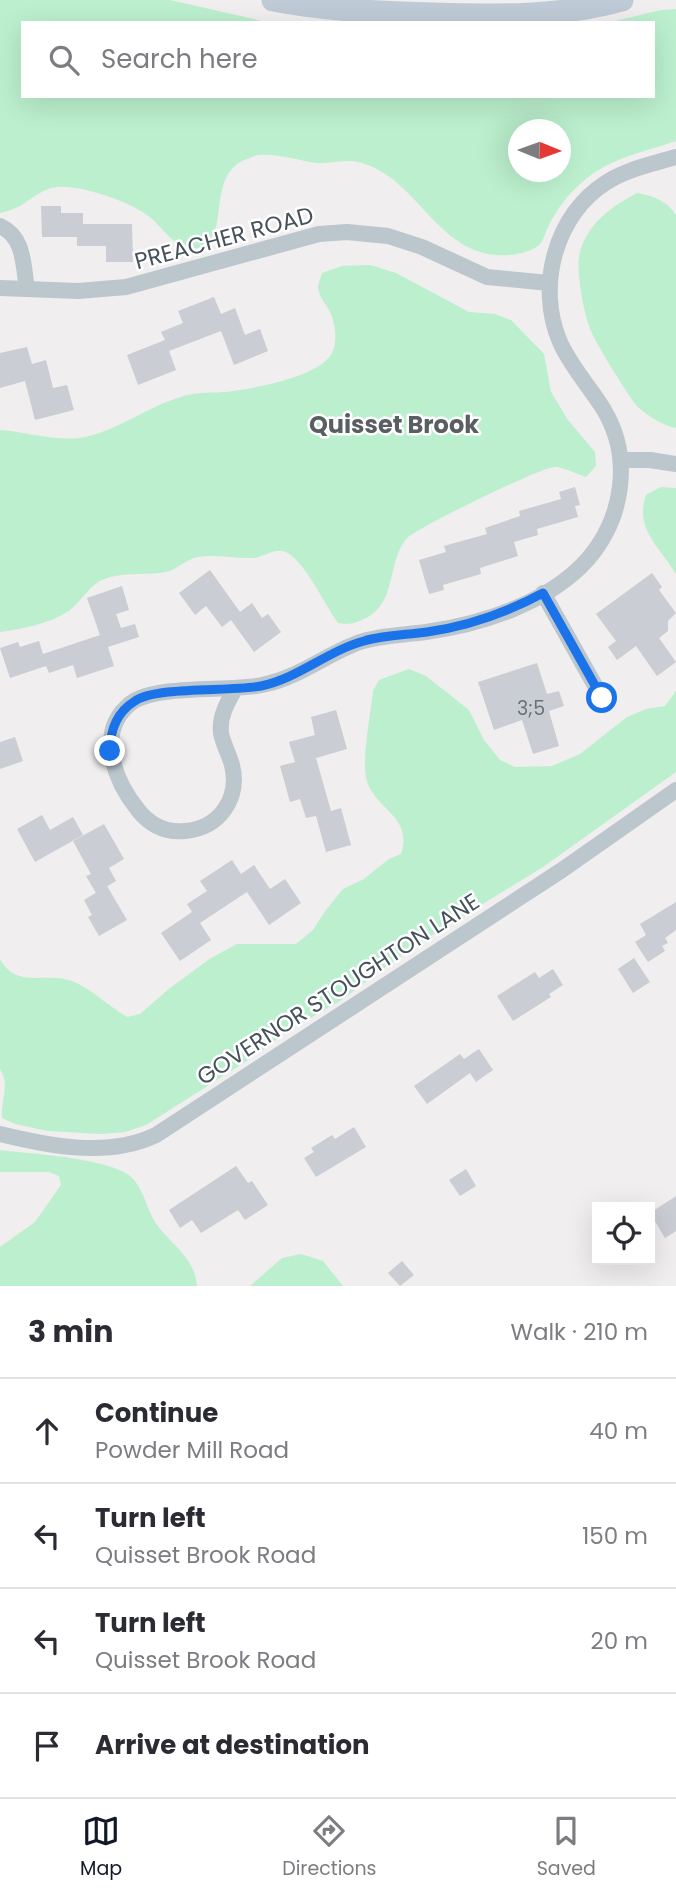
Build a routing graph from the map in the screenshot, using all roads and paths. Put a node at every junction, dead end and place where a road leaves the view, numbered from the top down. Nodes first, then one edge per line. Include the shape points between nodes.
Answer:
1 (272, 0) edge
2 (622, 0) edge
3 (676, 157) edge
4 (0, 226) edge
5 (549, 283) junction
6 (0, 288) edge
7 (27, 289) junction
8 (621, 460) junction
9 (676, 464) edge
10 (543, 593) junction
11 (235, 689) junction
12 (602, 698) dead end
13 (676, 790) edge
14 (0, 1134) edge

1 - 2 main road via 365,11 482,15 558,12
3 - 5 street via 617,176 588,197 565,228
4 - 7 street via 19,244
5 - 7 street, PREACHER ROAD via 486,277 411,243 346,232 304,238 125,287
5 - 8 street via 559,340 610,421
6 - 7 street, PREACHER ROAD
8 - 9 street
8 - 10 street via 617,500 602,540 575,571
10 - 11 street via 478,621 362,642 289,678
10 - 12 street
11 - 11 street via 221,724 234,775 228,804 216,819 200,828 171,831 153,825 139,811 112,760 110,741 116,722 143,696
13 - 14 street, GOVERNOR STOUGHTON LANE via 562,870 156,1135 124,1146 97,1148

